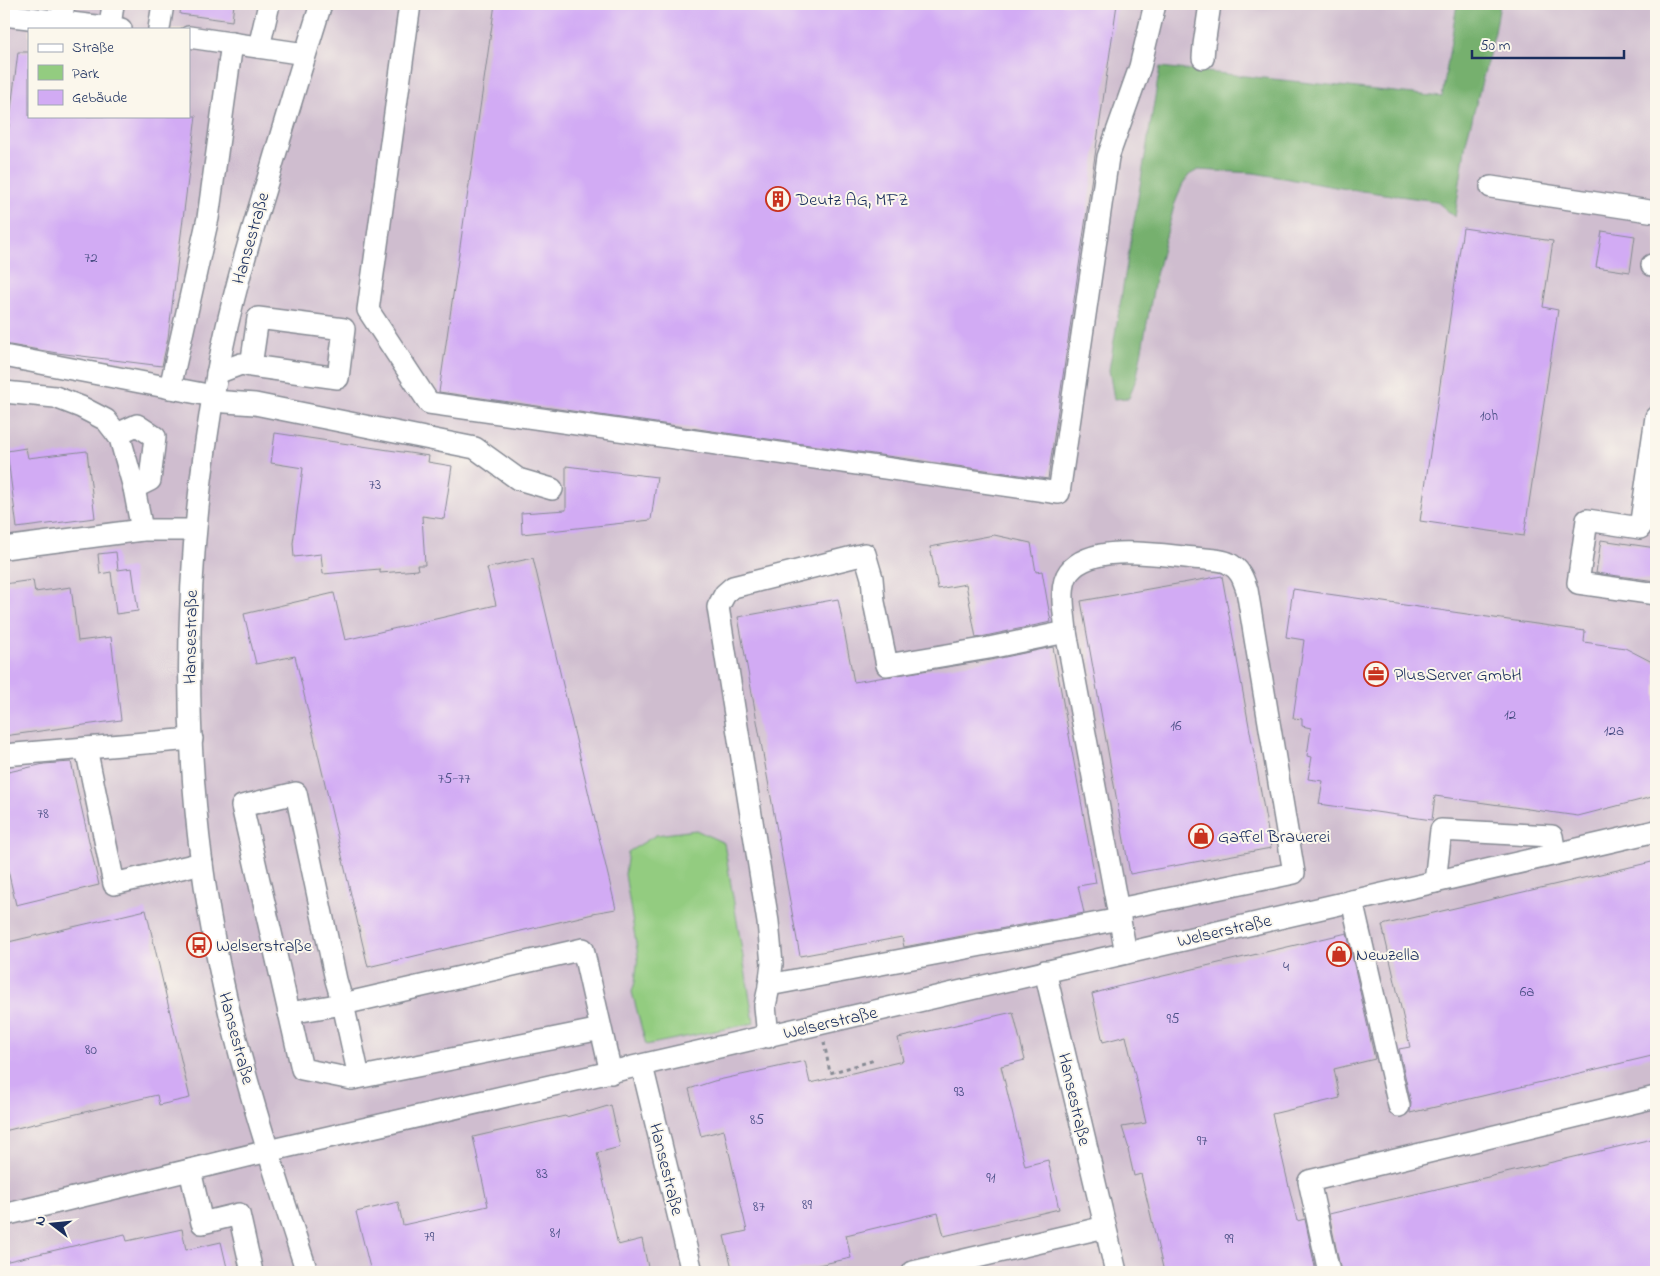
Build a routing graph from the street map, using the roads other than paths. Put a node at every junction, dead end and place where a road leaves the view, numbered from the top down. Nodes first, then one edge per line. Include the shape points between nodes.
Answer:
1 (113, 4) edge
2 (162, 4) edge
3 (269, 4) edge
4 (320, 4) edge
5 (410, 4) edge
6 (1155, 4) edge
7 (1210, 4) edge
8 (62, 12) edge
9 (4, 15) edge
10 (116, 28) edge
11 (159, 28) edge
12 (190, 37) edge
13 (232, 43) junction
14 (258, 47) junction
15 (305, 54) junction
16 (1203, 58) dead end
17 (1491, 187) dead end
18 (1656, 212) edge
19 (4, 356) edge
20 (251, 366) junction
21 (217, 373) junction
22 (170, 388) junction
23 (4, 392) edge
24 (213, 398) junction
25 (1656, 417) edge
26 (116, 434) junction
27 (134, 488) junction
28 (552, 489) dead end
29 (142, 530) junction
30 (195, 530) junction
31 (4, 548) edge
32 (1656, 594) edge
33 (1066, 632) junction
34 (192, 739) junction
35 (86, 748) junction
36 (4, 755) edge
37 (1656, 831) edge
38 (1555, 854) junction
39 (202, 863) junction
40 (1435, 882) junction
41 (1352, 901) junction
42 (1120, 914) junction
43 (1126, 953) junction
44 (1045, 971) junction
45 (769, 985) junction
46 (343, 1004) junction
47 (289, 1013) junction
48 (601, 1029) junction
49 (768, 1036) junction
50 (642, 1066) junction
51 (611, 1073) junction
52 (359, 1077) junction
53 (1656, 1097) edge
54 (1399, 1106) dead end
55 (268, 1151) junction
56 (190, 1170) junction
57 (4, 1214) edge
58 (1105, 1227) junction
59 (252, 1272) edge
60 (308, 1272) edge
61 (692, 1272) edge
62 (913, 1272) edge
63 (1116, 1272) edge
64 (1329, 1272) edge

1 - 10 street
2 - 11 street
3 - 14 street
4 - 15 street, Hansestraße
5 - 6 street via 368,310 429,403 1058,493 1108,157 1140,66
7 - 16 street
8 - 9 street
8 - 10 street
12 - 13 street
13 - 14 street
13 - 22 street via 208,218
14 - 15 street
15 - 21 street, Hansestraße via 236,283
17 - 18 street
19 - 22 street
20 - 20 street via 258,318 344,329 338,378
20 - 21 street via 241,364
21 - 24 street, Hansestraße
22 - 24 street
23 - 26 street via 55,397 106,420
24 - 28 street via 475,448 518,479
24 - 30 street, Hansestraße
25 - 32 street via 1640,528 1588,520 1578,583
26 - 27 street via 120,438
26 - 27 street via 137,425 155,436 150,480
27 - 29 street
29 - 30 street
29 - 31 street
30 - 34 street, Hansestraße via 189,679
33 - 42 street
33 - 42 street via 1063,590 1068,574 1079,562 1095,556 1134,552 1227,562 1242,574 1247,590 1294,873
33 - 45 street via 887,665 872,578 864,554 733,587 724,594 718,607 768,922 772,964
34 - 35 street
34 - 39 street, Hansestraße
35 - 36 street
35 - 39 street via 114,884
37 - 38 street, Welserstraße
38 - 40 street, Welserstraße
38 - 40 street via 1552,836 1441,830
39 - 55 street, Hansestraße via 218,964
40 - 41 street, Welserstraße
41 - 43 street, Welserstraße
41 - 54 street
42 - 43 street
42 - 45 street
43 - 44 street, Welserstraße
44 - 49 street, Welserstraße
44 - 58 street, Hansestraße
45 - 49 street via 764,1006
46 - 47 street
46 - 47 street via 296,793 242,806
46 - 48 street via 582,949
46 - 52 street
47 - 52 street via 302,1069
48 - 51 street
48 - 52 street
49 - 50 street, Welserstraße
50 - 51 street, Welserstraße
50 - 61 street, Hansestraße
51 - 55 street, Welserstraße
53 - 64 street via 1309,1181
55 - 56 street, Welserstraße
55 - 60 street, Hansestraße
56 - 57 street, Welserstraße
56 - 59 street via 202,1223 239,1214
58 - 62 street
58 - 63 street, Hansestraße

